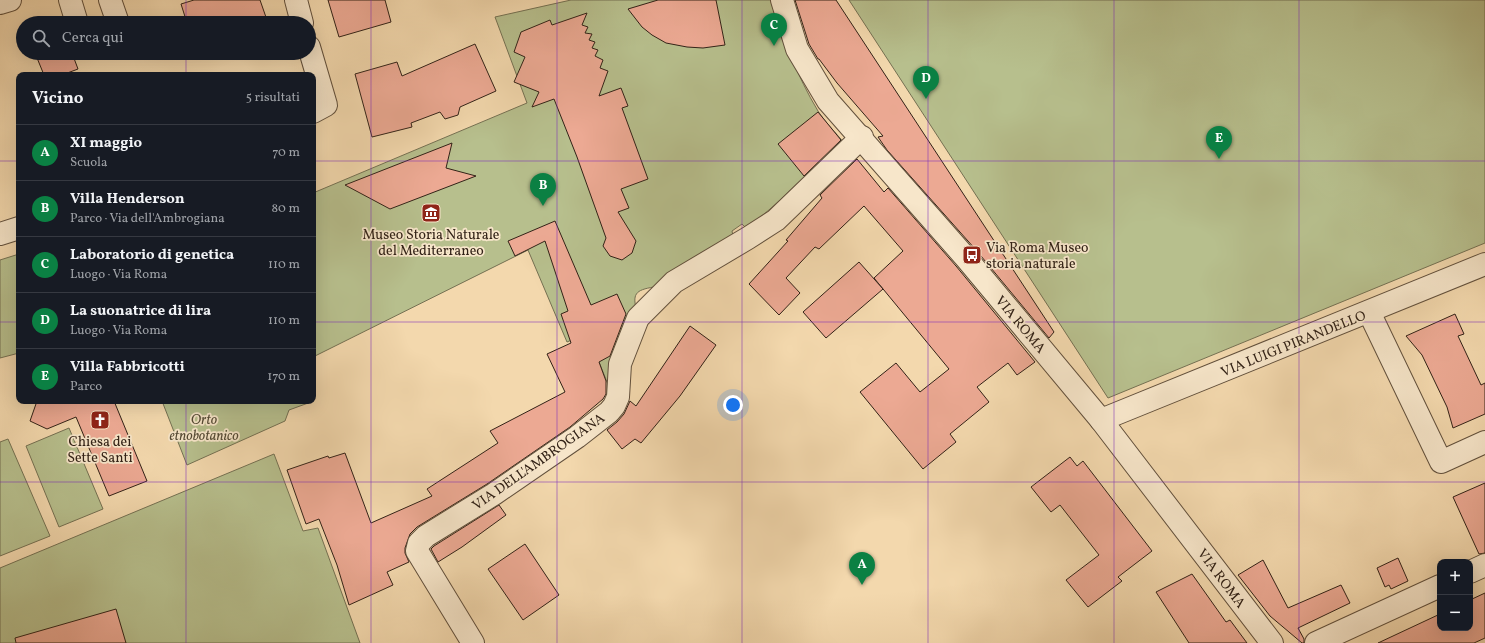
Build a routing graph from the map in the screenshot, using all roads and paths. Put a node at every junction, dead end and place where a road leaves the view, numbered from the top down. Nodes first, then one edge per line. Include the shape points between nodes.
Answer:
1 (10, 0) edge
2 (70, 0) edge
3 (110, 0) edge
4 (296, 0) edge
5 (782, 0) edge
6 (0, 3) edge
7 (75, 16) edge
8 (116, 16) edge
9 (300, 16) edge
10 (311, 60) edge
11 (313, 72) edge
12 (316, 90) edge
13 (319, 109) edge
14 (862, 138) junction
15 (16, 229) edge
16 (0, 234) edge
17 (1485, 264) edge
18 (1370, 312) junction
19 (1101, 420) junction
20 (1485, 442) edge
21 (1485, 565) edge
22 (1473, 571) edge
23 (1437, 587) edge
24 (473, 643) edge
25 (1272, 643) edge
26 (1316, 643) edge

1 - 6 street
2 - 7 street
3 - 8 street
4 - 9 street
5 - 14 street, VIA ROMA via 797,49 828,101
10 - 11 street
12 - 13 street
14 - 19 street, VIA ROMA
14 - 24 street, VIA DELL'AMBROGIANA via 776,220 674,282 638,318 620,364 618,397 609,412 577,437 419,543 417,551
15 - 16 street
17 - 18 street, VIA LUIGI PIRANDELLO
18 - 19 street, VIA LUIGI PIRANDELLO
18 - 20 street via 1441,462
19 - 25 street, VIA ROMA
21 - 22 street
23 - 26 street

